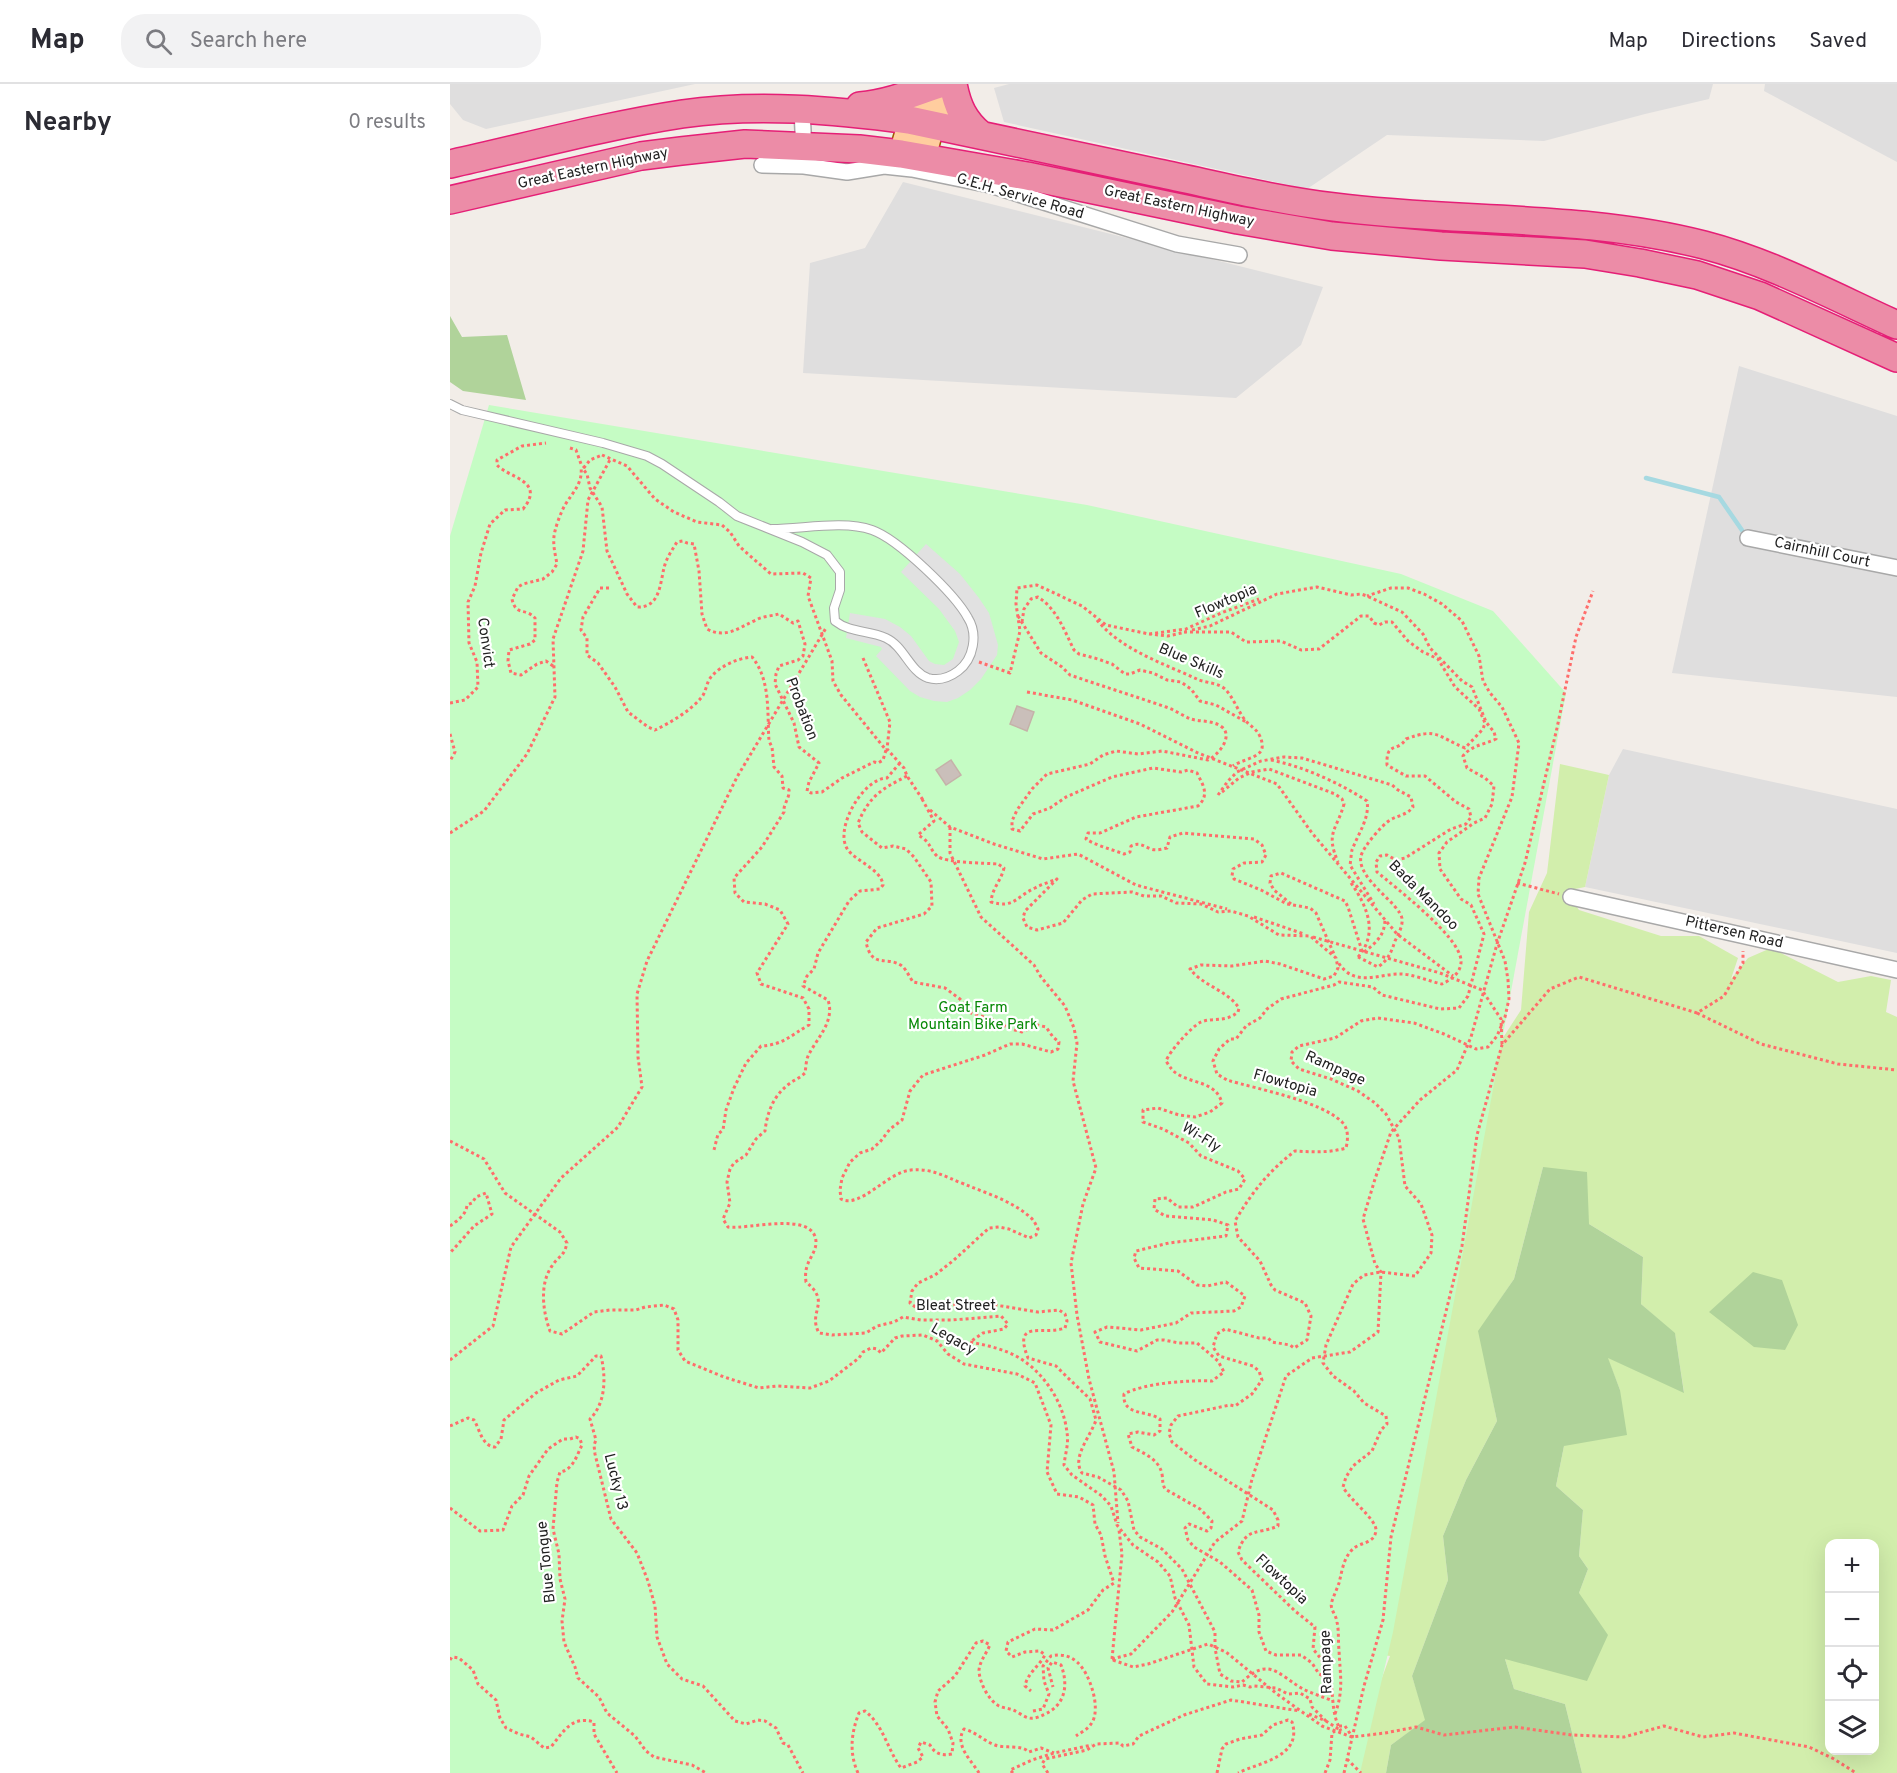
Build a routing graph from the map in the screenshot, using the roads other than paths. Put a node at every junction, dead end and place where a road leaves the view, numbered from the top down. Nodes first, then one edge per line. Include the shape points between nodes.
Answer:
1 (939, 84) edge
2 (944, 84) edge
3 (952, 84) edge
4 (811, 111) junction
5 (921, 123) junction
6 (981, 135) junction
7 (804, 156) junction
8 (912, 157) junction
9 (456, 158) edge
10 (762, 165) dead end
11 (450, 200) edge
12 (1239, 255) dead end
13 (1897, 325) edge
14 (1897, 358) edge
15 (450, 404) edge
16 (772, 529) junction
17 (1748, 538) dead end
18 (1897, 568) edge
19 (1571, 897) road end
20 (1897, 970) edge

1 - 4 highway via 875,105
2 - 5 main road via 922,98
3 - 5 main road via 948,98
3 - 6 highway via 968,124
4 - 5 highway, Great Eastern Highway
4 - 7 street
4 - 9 highway, Great Eastern Highway via 743,109 682,114
5 - 6 highway, Great Eastern Highway
5 - 8 main road
6 - 13 highway, Great Eastern Highway via 1333,207 1643,232 1705,245 1774,269
7 - 8 highway, Great Eastern Highway via 859,149
7 - 10 street, G.E.H. Service Road
7 - 11 highway, Great Eastern Highway via 745,144 641,156
7 - 12 street, G.E.H. Service Road via 847,172 884,166 990,185 1177,244
8 - 14 highway, Great Eastern Highway via 1332,236 1585,254 1640,263 1697,275 1760,296
15 - 16 lane via 647,456 737,516
16 - 16 lane via 853,526 884,536 913,557 958,602 969,619 973,646 962,669 950,676 927,678 886,638 835,621 840,572 827,555
17 - 18 street, Cairnhill Court
19 - 20 street, Pittersen Road

